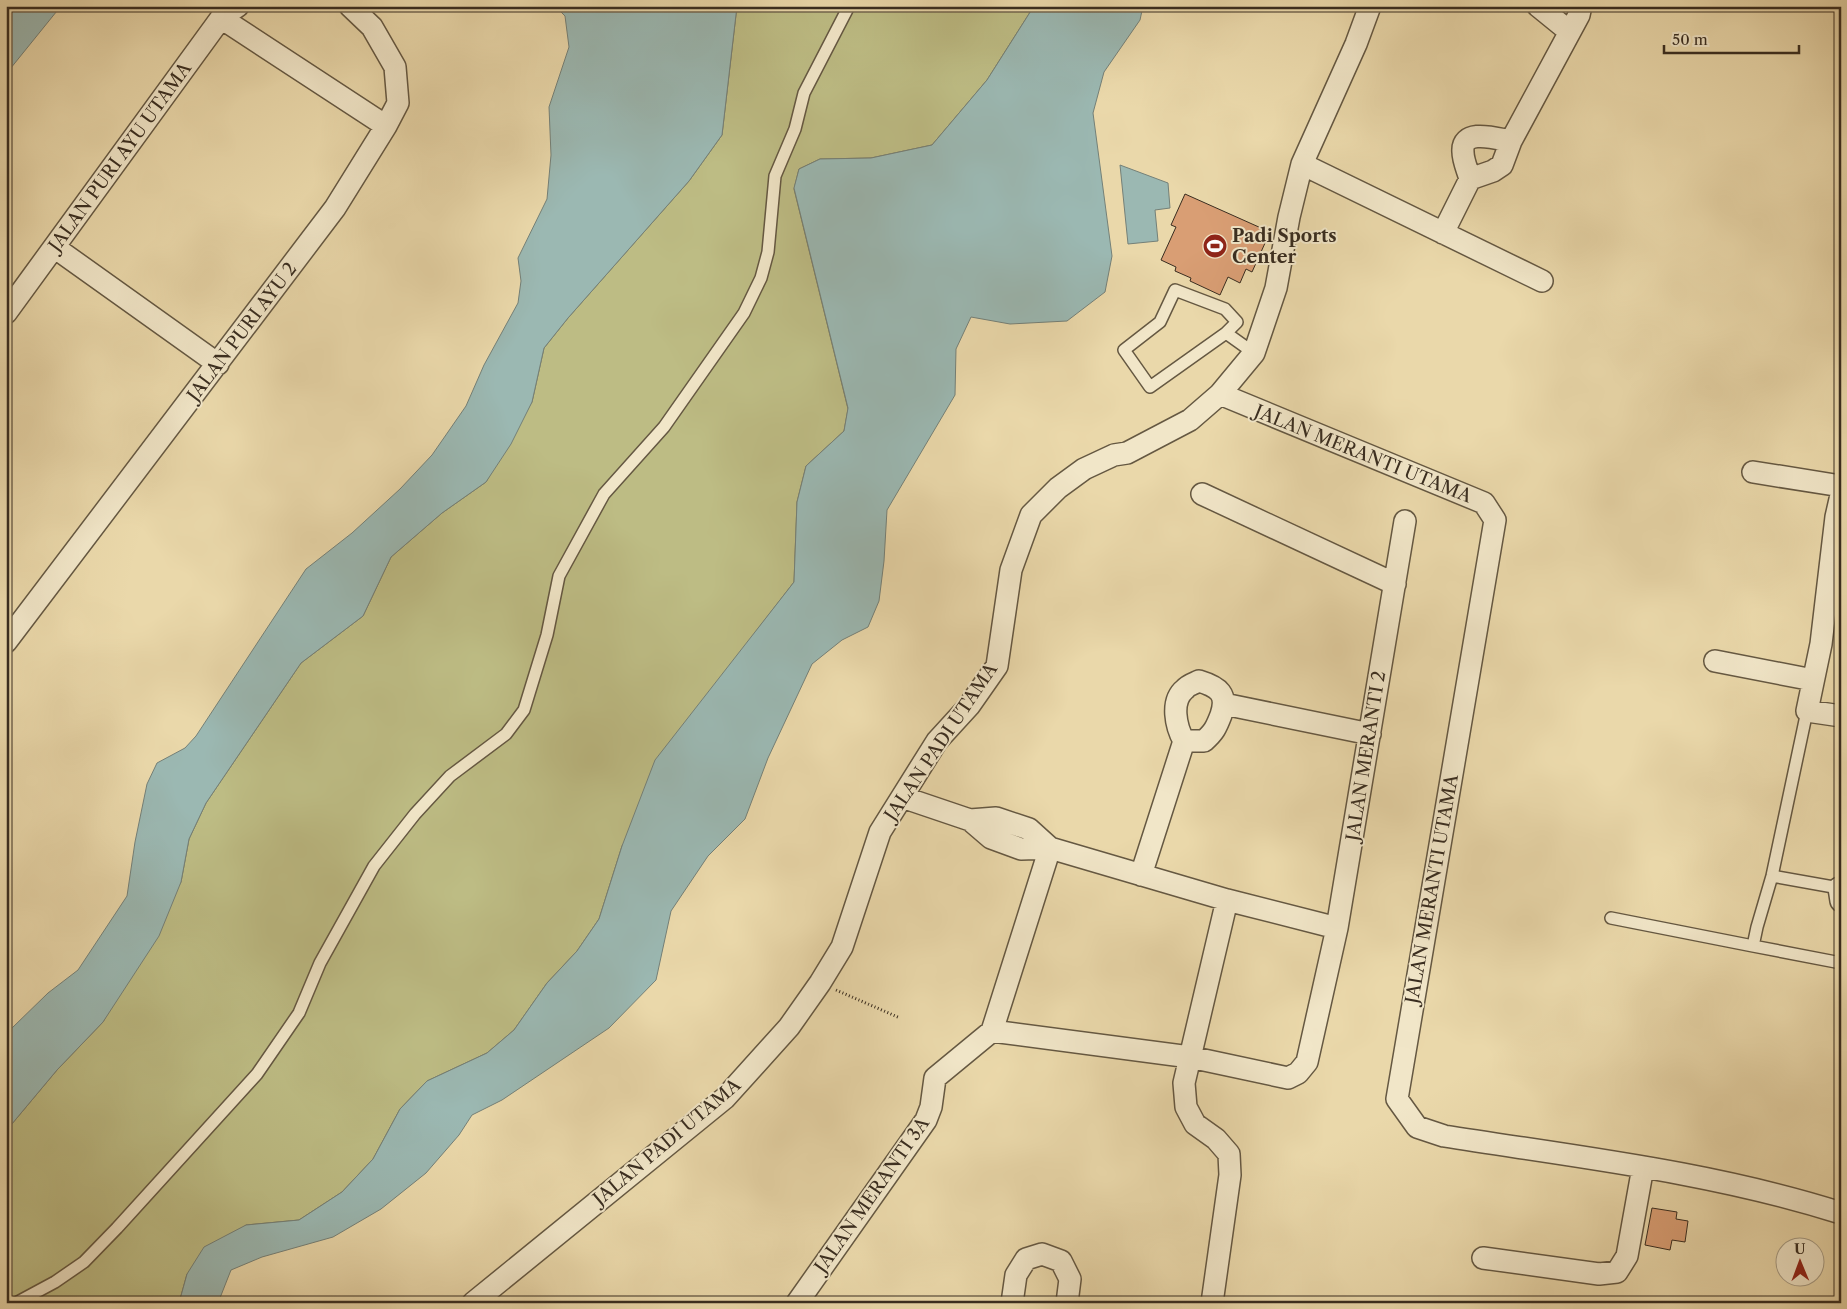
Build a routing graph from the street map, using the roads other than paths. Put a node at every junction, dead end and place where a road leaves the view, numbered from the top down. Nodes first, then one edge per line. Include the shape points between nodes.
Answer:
1 (350, 6) edge
2 (849, 6) edge
3 (1370, 6) edge
4 (1538, 6) edge
5 (1581, 6) edge
6 (229, 12) edge
7 (1570, 32) junction
8 (386, 126) junction
9 (1512, 142) junction
10 (1302, 164) junction
11 (1470, 179) junction
12 (1443, 233) junction
13 (54, 247) junction
14 (1542, 281) dead end
15 (6, 313) edge
16 (1226, 332) junction
17 (1254, 353) junction
18 (218, 364) junction
19 (1220, 394) junction
20 (1754, 472) dead end
21 (1841, 486) edge
22 (1202, 494) dead end
23 (1841, 495) edge
24 (1405, 522) dead end
25 (1395, 584) junction
26 (6, 642) edge
27 (1715, 661) dead end
28 (1813, 680) junction
29 (1224, 704) junction
30 (1807, 711) junction
31 (1841, 716) edge
32 (1370, 734) junction
33 (1184, 741) junction
34 (902, 796) junction
35 (1050, 848) junction
36 (1141, 875) junction
37 (1772, 876) junction
38 (1840, 892) edge
39 (1226, 900) junction
40 (1611, 918) dead end
41 (1338, 928) junction
42 (1753, 946) junction
43 (1841, 963) edge
44 (992, 1031) junction
45 (1190, 1056) junction
46 (1643, 1167) junction
47 (1841, 1213) edge
48 (1483, 1258) dead end
49 (16, 1303) edge
50 (472, 1303) edge
51 (798, 1303) edge
52 (1012, 1303) edge
53 (1067, 1303) edge
54 (1212, 1303) edge

1 - 8 street, JALAN PURI AYU 2 via 372,27 395,67 398,103
2 - 49 lane via 804,93 795,129 775,176 768,252 761,278 744,313 664,427 604,494 559,576 547,636 524,710 506,734 450,776 374,866 320,963 299,1013 257,1074 84,1262
3 - 10 street, JALAN PADI UTAMA
4 - 7 street
5 - 7 street
6 - 8 street
6 - 13 street, JALAN PURI AYU UTAMA
7 - 9 street
8 - 18 street, JALAN PURI AYU 2 via 334,208
9 - 11 street via 1502,165
9 - 11 street via 1486,136 1471,137 1462,152
10 - 12 street
10 - 17 street, JALAN PADI UTAMA via 1276,288
11 - 12 street
12 - 14 street
13 - 15 street, JALAN PURI AYU UTAMA
13 - 18 street
16 - 16 lane via 1150,386 1124,350 1160,322 1175,290 1226,309 1237,322
16 - 17 lane
17 - 19 street, JALAN PADI UTAMA
18 - 26 street, JALAN PURI AYU 2
19 - 34 street, JALAN PADI UTAMA via 1190,420 1163,435 1084,469 1031,514 1011,570 997,666 969,706 937,741
19 - 46 street, JALAN MERANTI UTAMA via 1484,503 1495,520 1397,1099 1417,1127 1444,1136
20 - 21 street
22 - 25 street
23 - 28 street via 1821,644
24 - 25 street, JALAN MERANTI 2
25 - 32 street, JALAN MERANTI 2
27 - 28 street
28 - 30 street
29 - 32 street
29 - 33 street via 1215,730 1204,741
29 - 33 street via 1221,693 1211,685 1199,681 1184,689 1176,705 1177,729
30 - 31 street
30 - 37 lane
32 - 41 street, JALAN MERANTI 2
33 - 36 street
34 - 35 street via 970,820 991,838 1006,844 1022,849
34 - 50 street, JALAN PADI UTAMA via 880,832 842,947 789,1027 725,1098
35 - 36 street
35 - 44 street
36 - 39 street
37 - 38 lane
37 - 42 lane
39 - 41 street
39 - 45 street
40 - 42 lane
41 - 45 street, JALAN MERANTI 2 via 1307,1062 1298,1074 1288,1078
42 - 43 lane
44 - 45 street, JALAN MERANTI 2
44 - 51 street, JALAN MERANTI 3A via 935,1078 926,1120
45 - 54 street via 1184,1083 1186,1107 1195,1124 1216,1139 1229,1154 1230,1175
46 - 47 street, JALAN MERANTI UTAMA via 1700,1176
46 - 48 street via 1627,1256 1617,1272 1599,1274
52 - 53 street via 1016,1275 1026,1259 1042,1254 1061,1261 1070,1279

